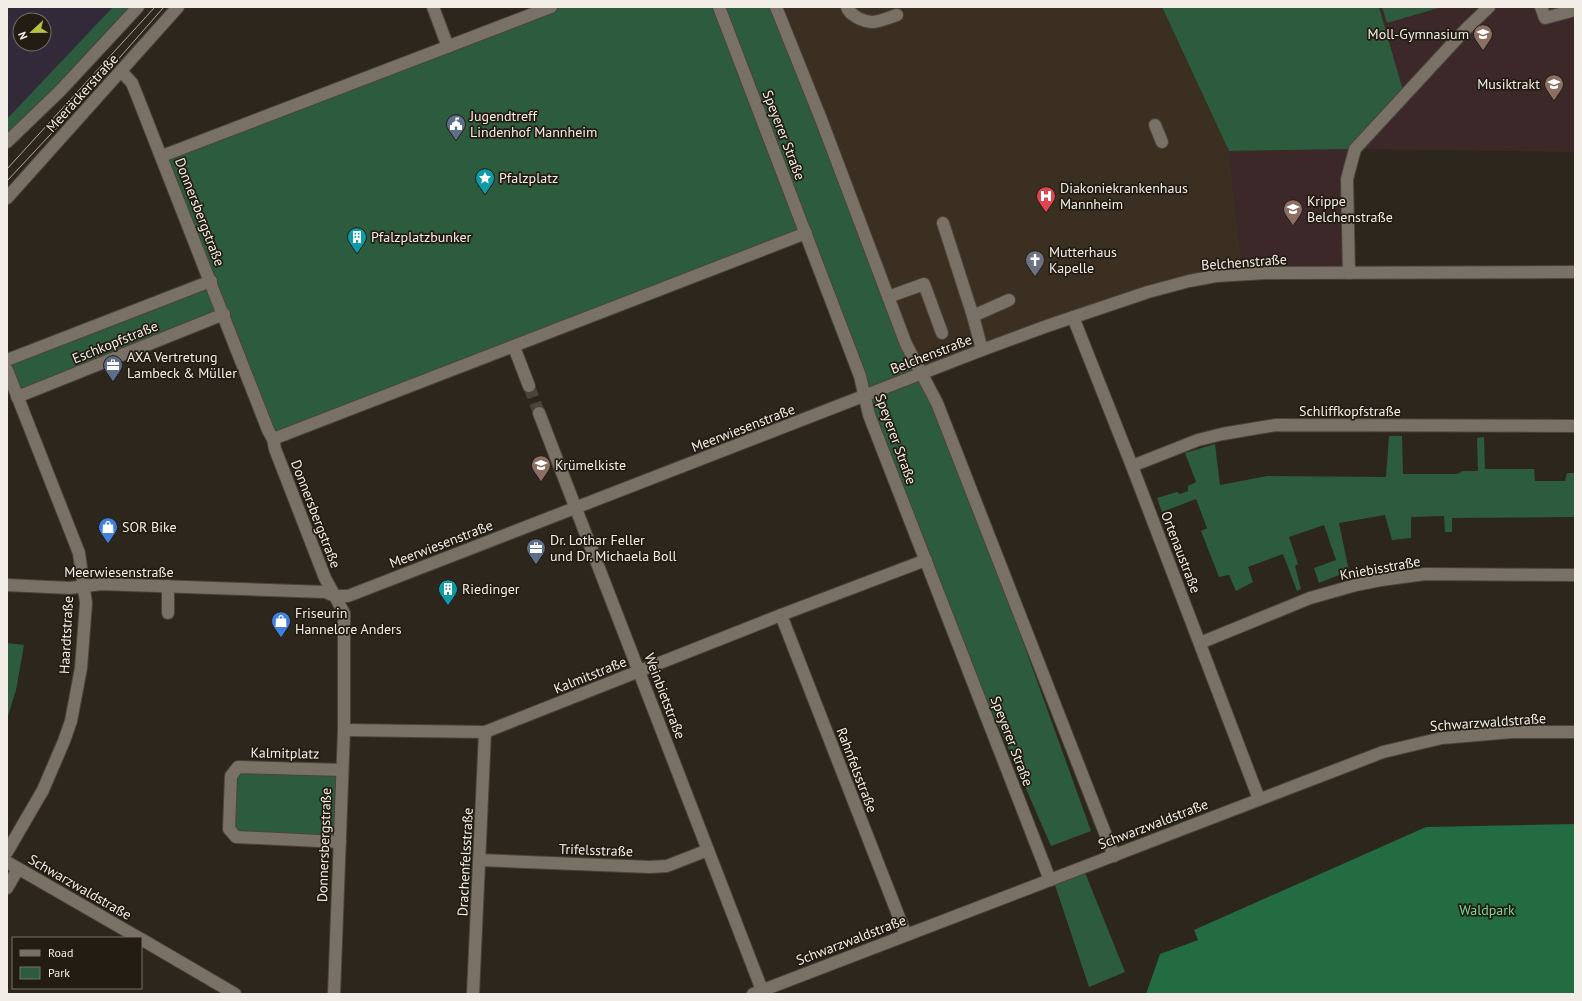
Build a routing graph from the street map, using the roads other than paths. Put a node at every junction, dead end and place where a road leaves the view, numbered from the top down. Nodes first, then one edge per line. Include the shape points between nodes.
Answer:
1 (138, 7) edge
2 (178, 7) edge
3 (433, 7) edge
4 (551, 7) edge
5 (718, 7) edge
6 (776, 7) edge
7 (846, 7) edge
8 (1489, 7) edge
9 (1541, 7) edge
10 (1575, 10) edge
11 (897, 14) dead end
12 (448, 47) junction
13 (121, 72) junction
14 (1155, 125) dead end
15 (7, 142) edge
16 (1162, 142) dead end
17 (162, 156) junction
18 (7, 198) edge
19 (943, 223) dead end
20 (806, 233) junction
21 (1575, 272) edge
22 (1349, 273) junction
23 (211, 281) junction
24 (888, 297) junction
25 (1009, 300) dead end
26 (224, 314) junction
27 (973, 316) junction
28 (1073, 317) junction
29 (942, 333) dead end
30 (514, 347) junction
31 (982, 350) junction
32 (7, 360) edge
33 (7, 370) edge
34 (922, 374) junction
35 (529, 386) tunnel mouth
36 (17, 397) junction
37 (864, 397) junction
38 (539, 413) tunnel mouth
39 (1575, 426) edge
40 (273, 439) junction
41 (1132, 466) junction
42 (576, 508) junction
43 (926, 560) junction
44 (1575, 575) edge
45 (7, 585) edge
46 (84, 586) junction
47 (168, 586) junction
48 (335, 596) junction
49 (168, 613) dead end
50 (781, 615) junction
51 (1200, 643) junction
52 (639, 671) junction
53 (344, 730) junction
54 (486, 732) junction
55 (1575, 732) edge
56 (342, 770) junction
57 (1259, 799) junction
58 (340, 842) junction
59 (708, 850) junction
60 (7, 852) edge
61 (1114, 856) junction
62 (480, 860) junction
63 (7, 862) edge
64 (18, 869) junction
65 (1050, 880) junction
66 (7, 888) edge
67 (906, 935) junction
68 (137, 937) edge
69 (142, 940) edge
70 (758, 992) edge
71 (235, 994) edge
72 (334, 994) edge
73 (473, 994) edge

1 - 15 street, Meeräckerstraße via 60,91
2 - 13 street, Meeräckerstraße
3 - 12 street
4 - 12 street
5 - 20 street, Speyerer Straße
6 - 24 street
7 - 11 street via 849,13 866,22 877,22
8 - 22 street via 1356,149 1347,179
9 - 10 street via 1545,18
12 - 17 street
13 - 17 street, Donnersbergstraße via 132,83
13 - 18 street, Meeräckerstraße
14 - 16 street
17 - 23 street, Donnersbergstraße
19 - 27 street
20 - 30 street
20 - 37 street, Speyerer Straße via 860,376
21 - 22 street, Belchenstraße
22 - 28 street, Belchenstraße via 1216,276 1148,292
23 - 26 street, Donnersbergstraße
23 - 32 street, Eschkopfstraße
24 - 29 street via 924,284
24 - 34 street via 906,344
25 - 27 street
26 - 36 street, Eschkopfstraße
26 - 40 street, Donnersbergstraße
27 - 31 street
28 - 31 street, Belchenstraße
28 - 41 street, Ortenaustraße
30 - 35 street
30 - 40 street
31 - 34 street, Belchenstraße
33 - 36 street, Haardtstraße
34 - 37 street, Belchenstraße
34 - 61 street via 937,403
36 - 46 street, Haardtstraße via 79,553
37 - 42 street, Meerwiesenstraße
37 - 43 street, Speyerer Straße
38 - 42 street, Weinbietstraße
39 - 41 street, Schliffkopfstraße via 1276,425 1198,440
40 - 48 street, Donnersbergstraße via 325,578
41 - 51 street, Ortenaustraße
42 - 48 street, Meerwiesenstraße via 348,596
42 - 52 street, Weinbietstraße
43 - 50 street, Kalmitstraße
43 - 65 street, Speyerer Straße
44 - 51 street, Kniebisstraße via 1425,574 1381,580 1310,598
45 - 46 street, Meerwiesenstraße via 70,588
46 - 47 street, Meerwiesenstraße
46 - 60 street, Haardtstraße via 81,668 71,721 43,790
47 - 48 street, Meerwiesenstraße via 325,592
47 - 49 street
48 - 53 street, Donnersbergstraße via 344,613
50 - 52 street, Kalmitstraße
50 - 67 street, Rahnfelsstraße
51 - 57 street, Ortenaustraße
52 - 54 street, Kalmitstraße
52 - 59 street, Weinbietstraße
53 - 54 street, Kalmitstraße
53 - 56 street, Donnersbergstraße
54 - 62 street, Drachenfelsstraße
55 - 57 street, Schwarzwaldstraße via 1512,732 1442,738 1383,752
56 - 58 street, Donnersbergstraße
56 - 58 street, Kalmitplatz via 238,767 231,776 229,829 236,838
57 - 61 street, Schwarzwaldstraße
58 - 72 street, Donnersbergstraße
59 - 62 street, Trifelsstraße via 667,866 650,867
59 - 70 street, Weinbietstraße
61 - 65 street, Schwarzwaldstraße
62 - 73 street, Drachenfelsstraße
63 - 64 street, Schwarzwaldstraße
64 - 66 street
64 - 68 street, Schwarzwaldstraße
65 - 67 street, Schwarzwaldstraße
67 - 70 street, Schwarzwaldstraße
69 - 71 street, Schwarzwaldstraße

